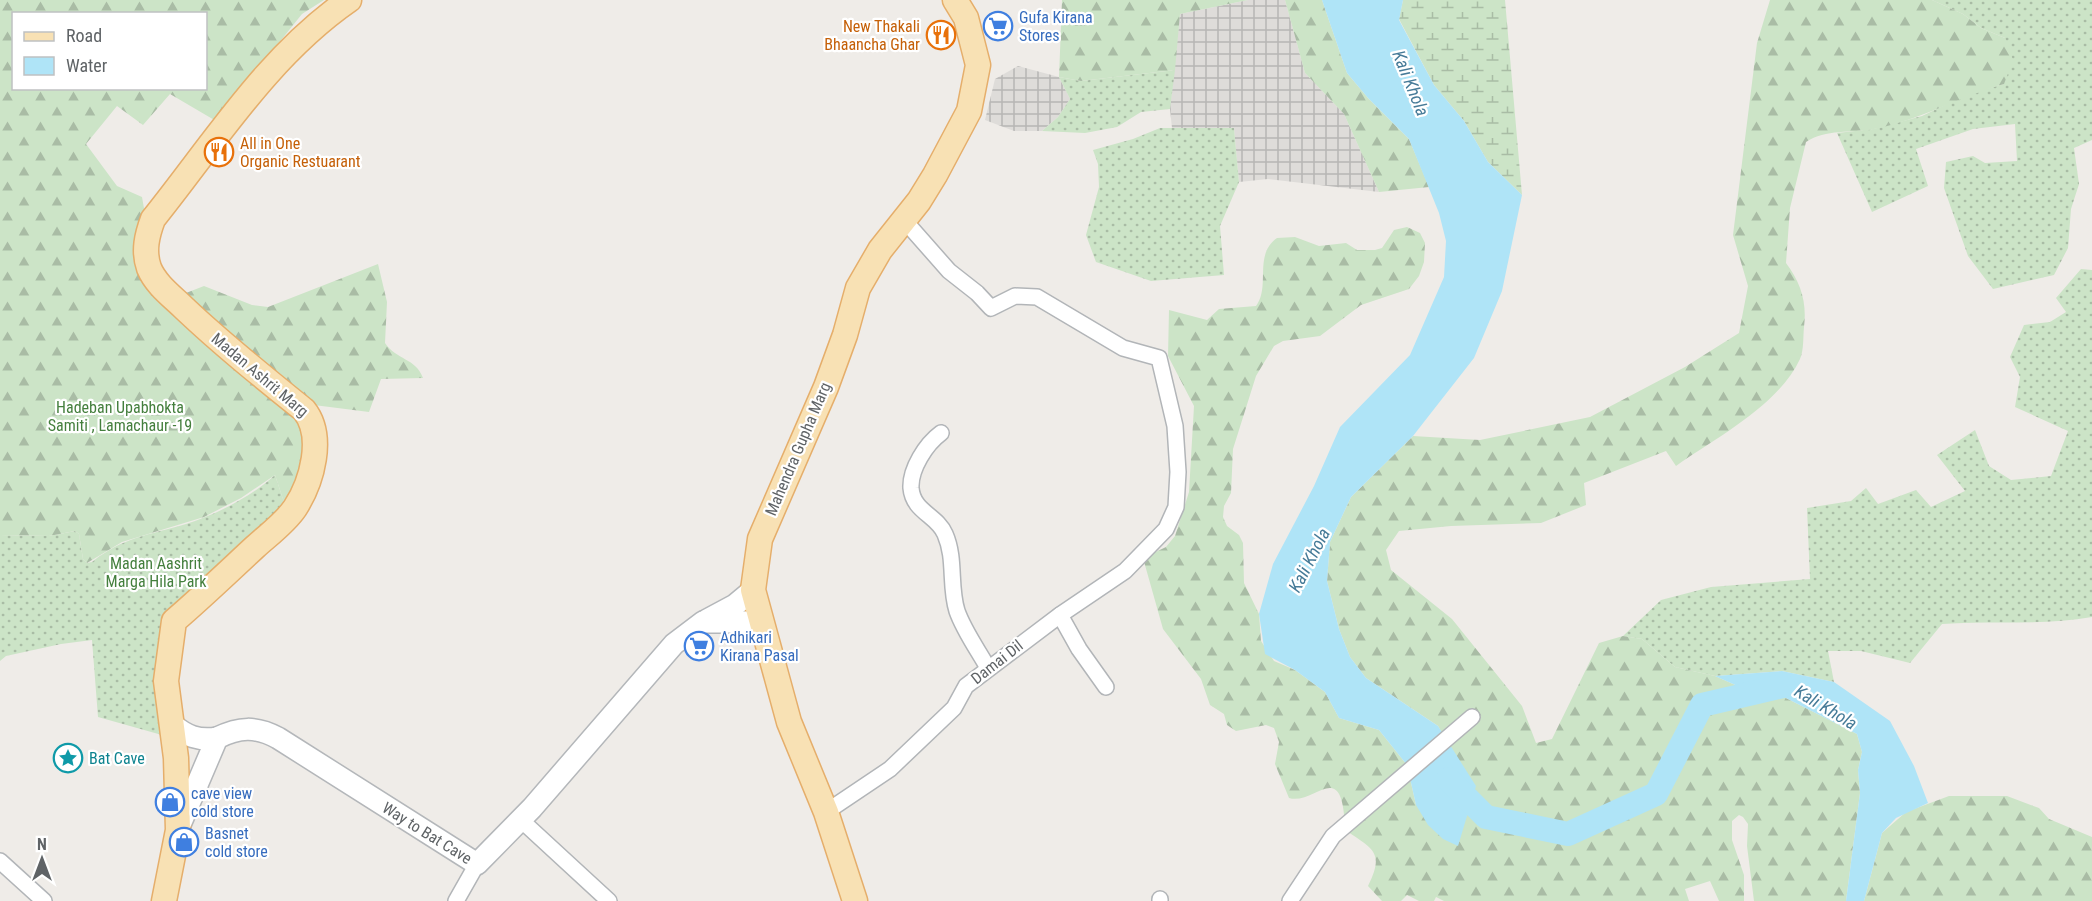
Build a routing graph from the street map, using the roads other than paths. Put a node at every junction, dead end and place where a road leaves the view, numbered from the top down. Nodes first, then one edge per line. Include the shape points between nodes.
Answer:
1 (350, 0) edge
2 (964, 6) edge
3 (904, 220) junction
4 (941, 433) dead end
5 (753, 590) junction
6 (1060, 615) junction
7 (704, 622) junction
8 (762, 622) junction
9 (988, 668) junction
10 (1106, 687) dead end
11 (1472, 717) dead end
12 (172, 724) junction
13 (217, 738) junction
14 (826, 812) junction
15 (521, 820) junction
16 (178, 830) junction
17 (0, 861) edge
18 (477, 864) junction
19 (44, 901) edge
20 (164, 901) edge
21 (456, 901) edge
22 (609, 901) edge
23 (855, 901) edge
24 (1290, 901) edge

1 - 12 main road, Madan Ashrit Marg via 310,31 235,110 153,219 147,234 149,268 159,284 258,375 304,410 315,430 313,464 295,508 174,621 166,681
2 - 3 main road, Mahendra Gupha Marg via 978,65 969,111 940,166
3 - 5 main road, Mahendra Gupha Marg via 880,250 858,288 826,387 760,539
3 - 6 street, Damai Dil via 949,272 991,308 1015,296 1037,297 1123,348 1155,356 1162,363 1175,426 1179,491 1176,507 1166,529 1125,571
4 - 9 street via 931,441 913,473 913,497 945,534 954,565 957,612
5 - 7 main road, Way to Bat Cave
5 - 8 main road, Mahendra Gupha Marg
6 - 9 street, Damai Dil
6 - 10 street
7 - 8 main road
7 - 15 main road, Way to Bat Cave via 674,644
8 - 14 main road, Mahendra Gupha Marg via 789,722
9 - 14 street, Damai Dil via 966,686 954,708 890,769
11 - 24 street via 1333,836
12 - 13 main road via 194,738
12 - 16 main road, Madan Ashrit Marg
13 - 16 main road
13 - 18 main road, Way to Bat Cave via 245,728 264,731
14 - 23 main road, Mahendra Gupha Marg
15 - 18 main road, Way to Bat Cave
15 - 22 street
16 - 20 main road
17 - 19 street
18 - 21 street

